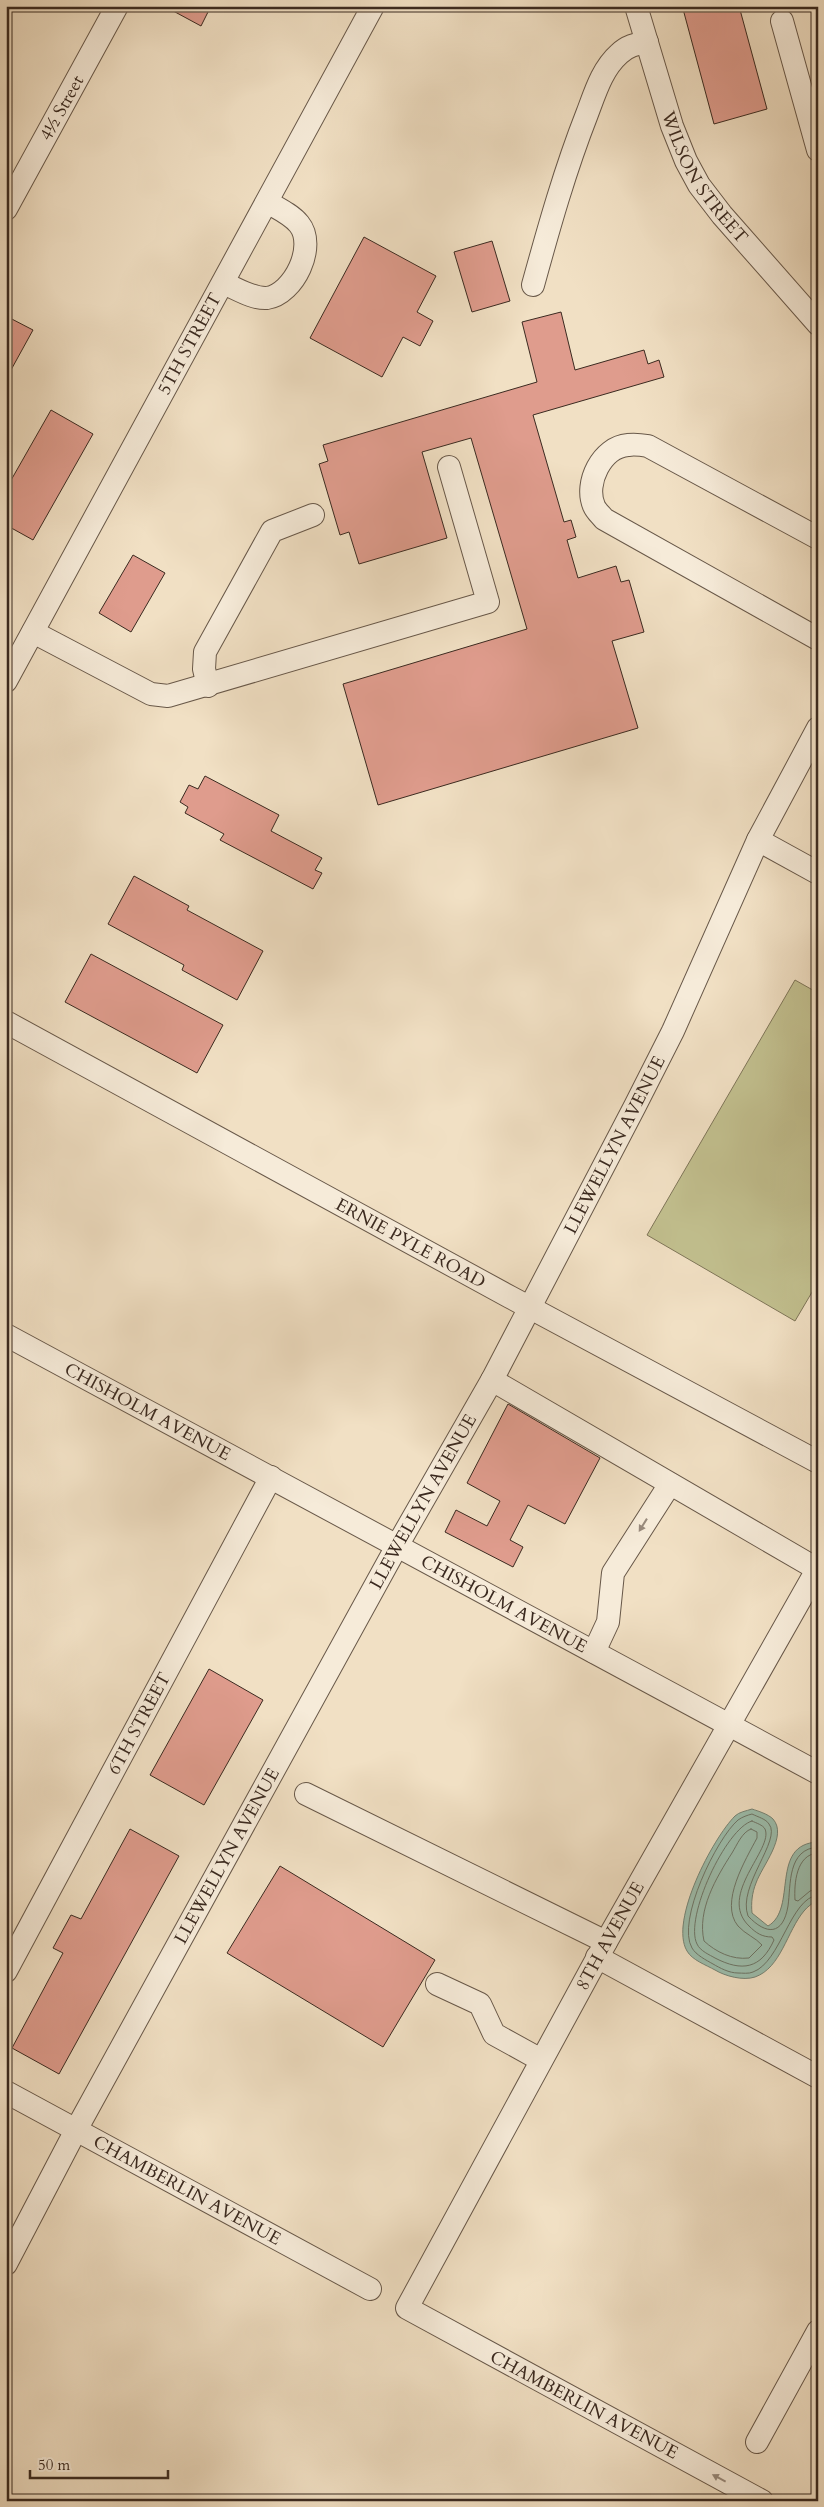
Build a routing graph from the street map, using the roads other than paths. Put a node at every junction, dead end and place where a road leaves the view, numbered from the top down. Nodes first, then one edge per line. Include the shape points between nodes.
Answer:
1 (117, 6) edge
2 (373, 6) edge
3 (636, 6) edge
4 (782, 22) dead end
5 (646, 42) junction
6 (818, 150) edge
7 (267, 202) junction
8 (6, 209) edge
9 (223, 283) junction
10 (533, 285) dead end
11 (817, 321) edge
12 (448, 467) dead end
13 (313, 515) dead end
14 (818, 538) edge
15 (33, 632) junction
16 (818, 640) edge
17 (8, 672) edge
18 (208, 686) junction
19 (818, 728) edge
20 (758, 840) junction
21 (818, 873) edge
22 (6, 1022) edge
23 (529, 1307) junction
24 (6, 1335) edge
25 (492, 1380) junction
26 (818, 1462) edge
27 (271, 1477) junction
28 (670, 1484) junction
29 (397, 1546) junction
30 (817, 1569) edge
31 (594, 1652) junction
32 (728, 1724) junction
33 (818, 1773) edge
34 (306, 1794) dead end
35 (601, 1950) junction
36 (6, 1971) edge
37 (437, 1984) dead end
38 (542, 2060) junction
39 (818, 2077) edge
40 (6, 2092) edge
41 (76, 2130) junction
42 (6, 2264) edge
43 (370, 2288) dead end
44 (407, 2308) joint
45 (818, 2331) edge
46 (757, 2442) dead end
47 (762, 2501) edge

1 - 8 street, 4½ Street
2 - 7 street, 5TH STREET
3 - 5 street, WILSON STREET
4 - 6 street
5 - 10 street via 632,44 620,53 598,86 566,168
5 - 11 street, WILSON STREET via 672,126 699,185
7 - 9 street, 5TH STREET
7 - 9 street via 298,223 303,231 306,242 304,256 294,275 280,293 266,298 254,297
9 - 15 street, 5TH STREET
12 - 18 street via 488,602
13 - 18 street via 272,531 205,652
14 - 16 street via 648,446 627,444 609,453 591,486 594,506 604,519
15 - 17 street, 5TH STREET
15 - 18 street via 151,694 168,696
19 - 20 street, LLEWELLYN AVENUE
20 - 21 street
20 - 23 street, LLEWELLYN AVENUE via 673,1031
22 - 23 street, ERNIE PYLE ROAD
23 - 25 street, LLEWELLYN AVENUE
23 - 26 street, ERNIE PYLE ROAD
24 - 27 street, CHISHOLM AVENUE
25 - 28 street
25 - 29 street, LLEWELLYN AVENUE
27 - 29 street, CHISHOLM AVENUE
27 - 36 street, 6TH STREET
28 - 30 street
28 -> 31 street via 613,1573 608,1622
29 - 31 street, CHISHOLM AVENUE
29 - 41 street, LLEWELLYN AVENUE
30 - 32 street, 8TH AVENUE
31 - 32 street, CHISHOLM AVENUE
32 - 33 street, CHISHOLM AVENUE
32 - 35 street, 8TH AVENUE
34 - 35 street
35 - 38 street, 8TH AVENUE
35 - 39 street
37 - 38 street via 480,2004 494,2034
38 - 44 street, 8TH AVENUE
40 - 41 street, CHAMBERLIN AVENUE
41 - 42 street, LLEWELLYN AVENUE
41 - 43 street, CHAMBERLIN AVENUE
47 -> 44 street, CHAMBERLIN AVENUE
45 - 46 street

